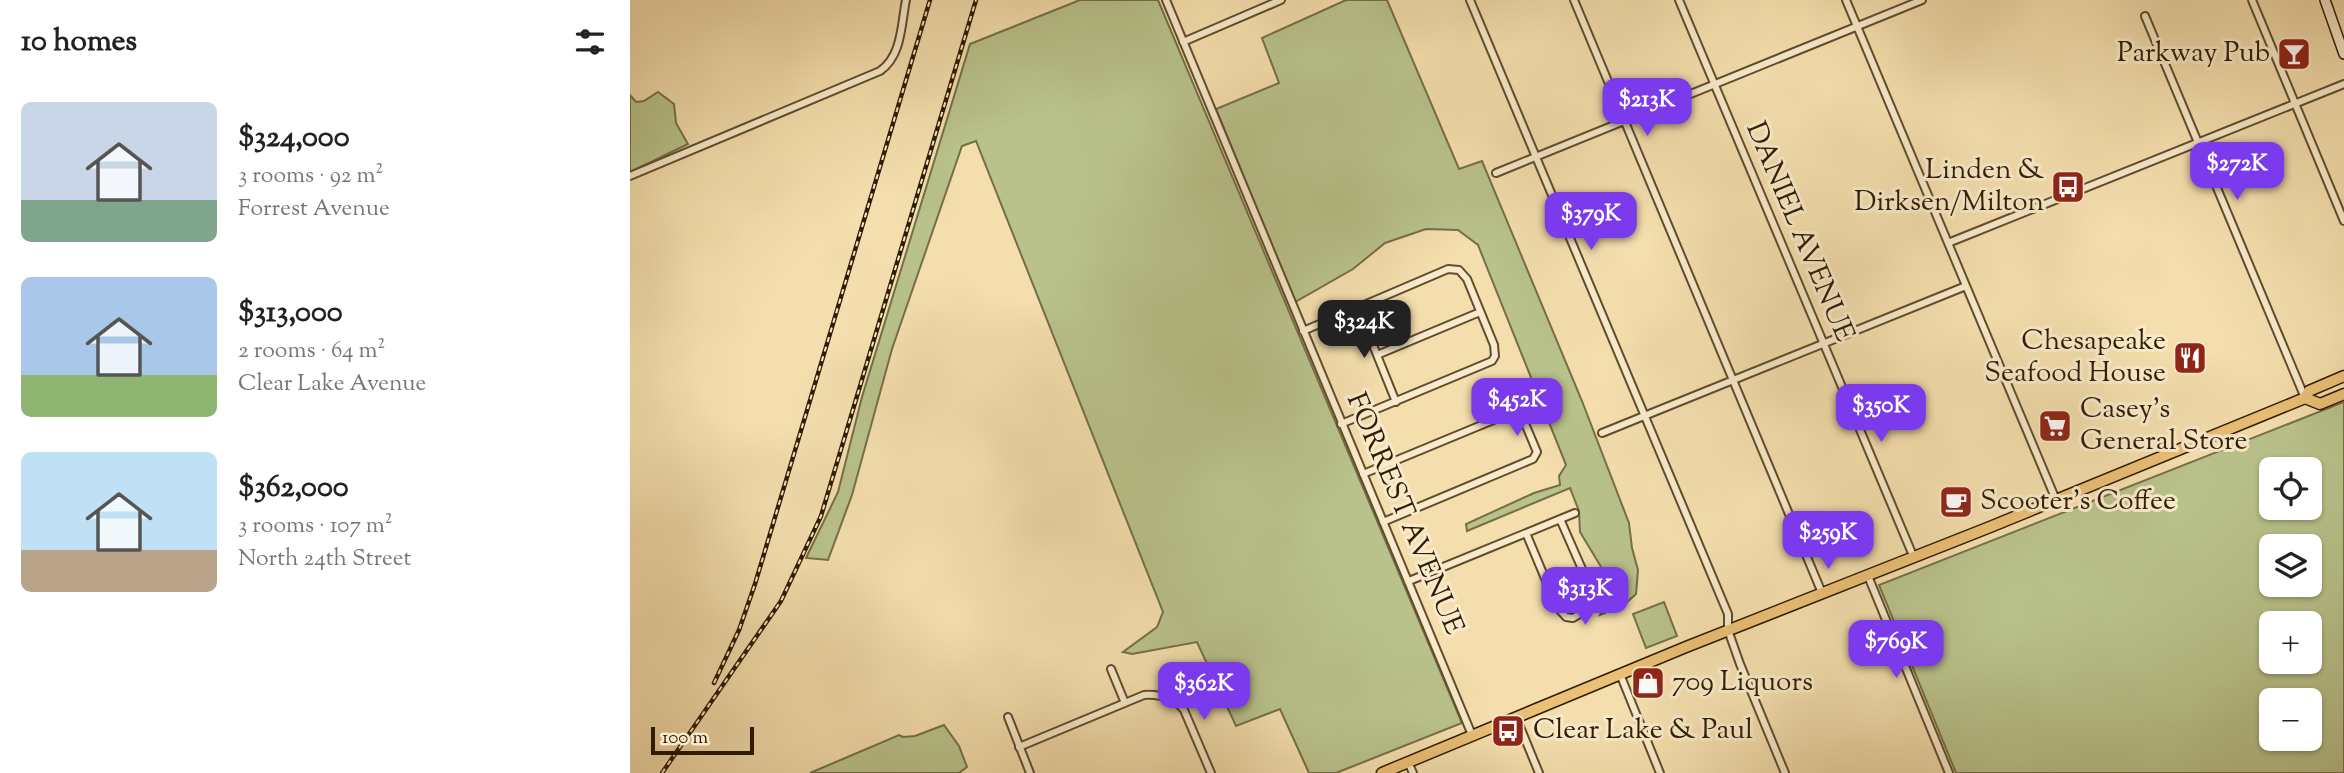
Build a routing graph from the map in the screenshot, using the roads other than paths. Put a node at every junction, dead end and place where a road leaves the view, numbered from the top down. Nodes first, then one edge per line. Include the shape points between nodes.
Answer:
1 (906, 0) edge
2 (1166, 0) edge
3 (1281, 0) edge
4 (1470, 0) edge
5 (1574, 0) edge
6 (1679, 0) edge
7 (1846, 0) edge
8 (1923, 0) edge
9 (2252, 0) edge
10 (2325, 0) edge
11 (2145, 16) dead end
12 (1857, 27) junction
13 (1183, 41) junction
14 (2344, 54) edge
15 (1715, 84) junction
16 (2344, 84) edge
17 (2295, 104) junction
18 (1625, 121) junction
19 (2198, 143) junction
20 (1536, 156) junction
21 (1496, 173) dead end
22 (630, 176) edge
23 (2344, 221) edge
24 (1948, 243) junction
25 (1966, 286) junction
26 (1358, 308) junction
27 (1480, 312) junction
28 (1303, 331) junction
29 (1823, 343) junction
30 (1377, 355) junction
31 (2344, 376) edge
32 (1733, 379) junction
33 (2344, 394) edge
34 (2305, 398) junction
35 (1396, 401) junction
36 (1645, 415) junction
37 (1342, 424) junction
38 (1602, 433) dead end
39 (1363, 474) junction
40 (2056, 500) junction
41 (1575, 513) dead end
42 (1560, 519) junction
43 (1383, 522) junction
44 (1526, 533) junction
45 (1914, 558) junction
46 (1868, 576) junction
47 (1409, 581) junction
48 (1822, 593) junction
49 (1728, 630) junction
50 (1111, 669) dead end
51 (1620, 674) junction
52 (1171, 687) dead end
53 (1167, 697) junction
54 (1125, 702) junction
55 (1008, 717) dead end
56 (1516, 717) junction
57 (1472, 736) junction
58 (1019, 747) junction
59 (1408, 762) junction
60 (1030, 773) edge
61 (1211, 773) edge
62 (1382, 773) edge
63 (1413, 773) edge
64 (1539, 773) edge
65 (1660, 773) edge
66 (1784, 773) edge
67 (1949, 773) edge

1 - 22 street via 896,53 887,66
2 - 13 street, FORREST AVENUE
3 - 13 street
4 - 20 street
5 - 18 street
6 - 15 street, DANIEL AVENUE
7 - 12 street
8 - 12 street
9 - 17 street
10 - 14 main road
11 - 19 street
12 - 15 street
12 - 24 street
13 - 28 street, FORREST AVENUE
15 - 18 street
15 - 29 street, DANIEL AVENUE
16 - 17 street
17 - 19 street
17 - 23 street
18 - 20 street
18 - 32 street
19 - 24 street
19 - 34 street
20 - 21 street
20 - 36 street
24 - 25 street
25 - 29 street
25 - 40 street
26 - 27 street via 1454,269 1464,273
26 - 28 street
26 - 30 street
27 - 30 street
27 - 35 street via 1495,351 1492,361
28 - 37 street, FORREST AVENUE
29 - 32 street
29 - 45 street, DANIEL AVENUE
30 - 35 street
31 - 34 main road via 2309,391
32 - 36 street
32 - 48 street
33 - 34 main road via 2319,404
34 - 40 main road
35 - 37 street
36 - 38 street
36 - 49 street via 1728,614
37 - 39 street, FORREST AVENUE
39 - 43 street, FORREST AVENUE
39 - 43 street via 1513,412 1521,414 1537,452 1533,459
40 - 45 main road
41 - 42 street
42 - 44 street
42 - 44 street via 1593,594 1591,607 1573,618 1557,607
43 - 47 street, FORREST AVENUE
44 - 47 street
45 - 46 main road
46 - 48 main road
46 - 67 street
47 - 57 street, FORREST AVENUE
48 - 49 main road
49 - 51 main road
49 - 66 street
50 - 54 street
51 - 56 main road
51 - 65 street
52 - 53 street
53 - 54 street via 1144,695
53 - 61 street via 1184,710
54 - 58 street
55 - 58 street
56 - 57 main road
56 - 64 street
57 - 59 main road
58 - 60 street
59 - 62 main road
59 - 63 street

